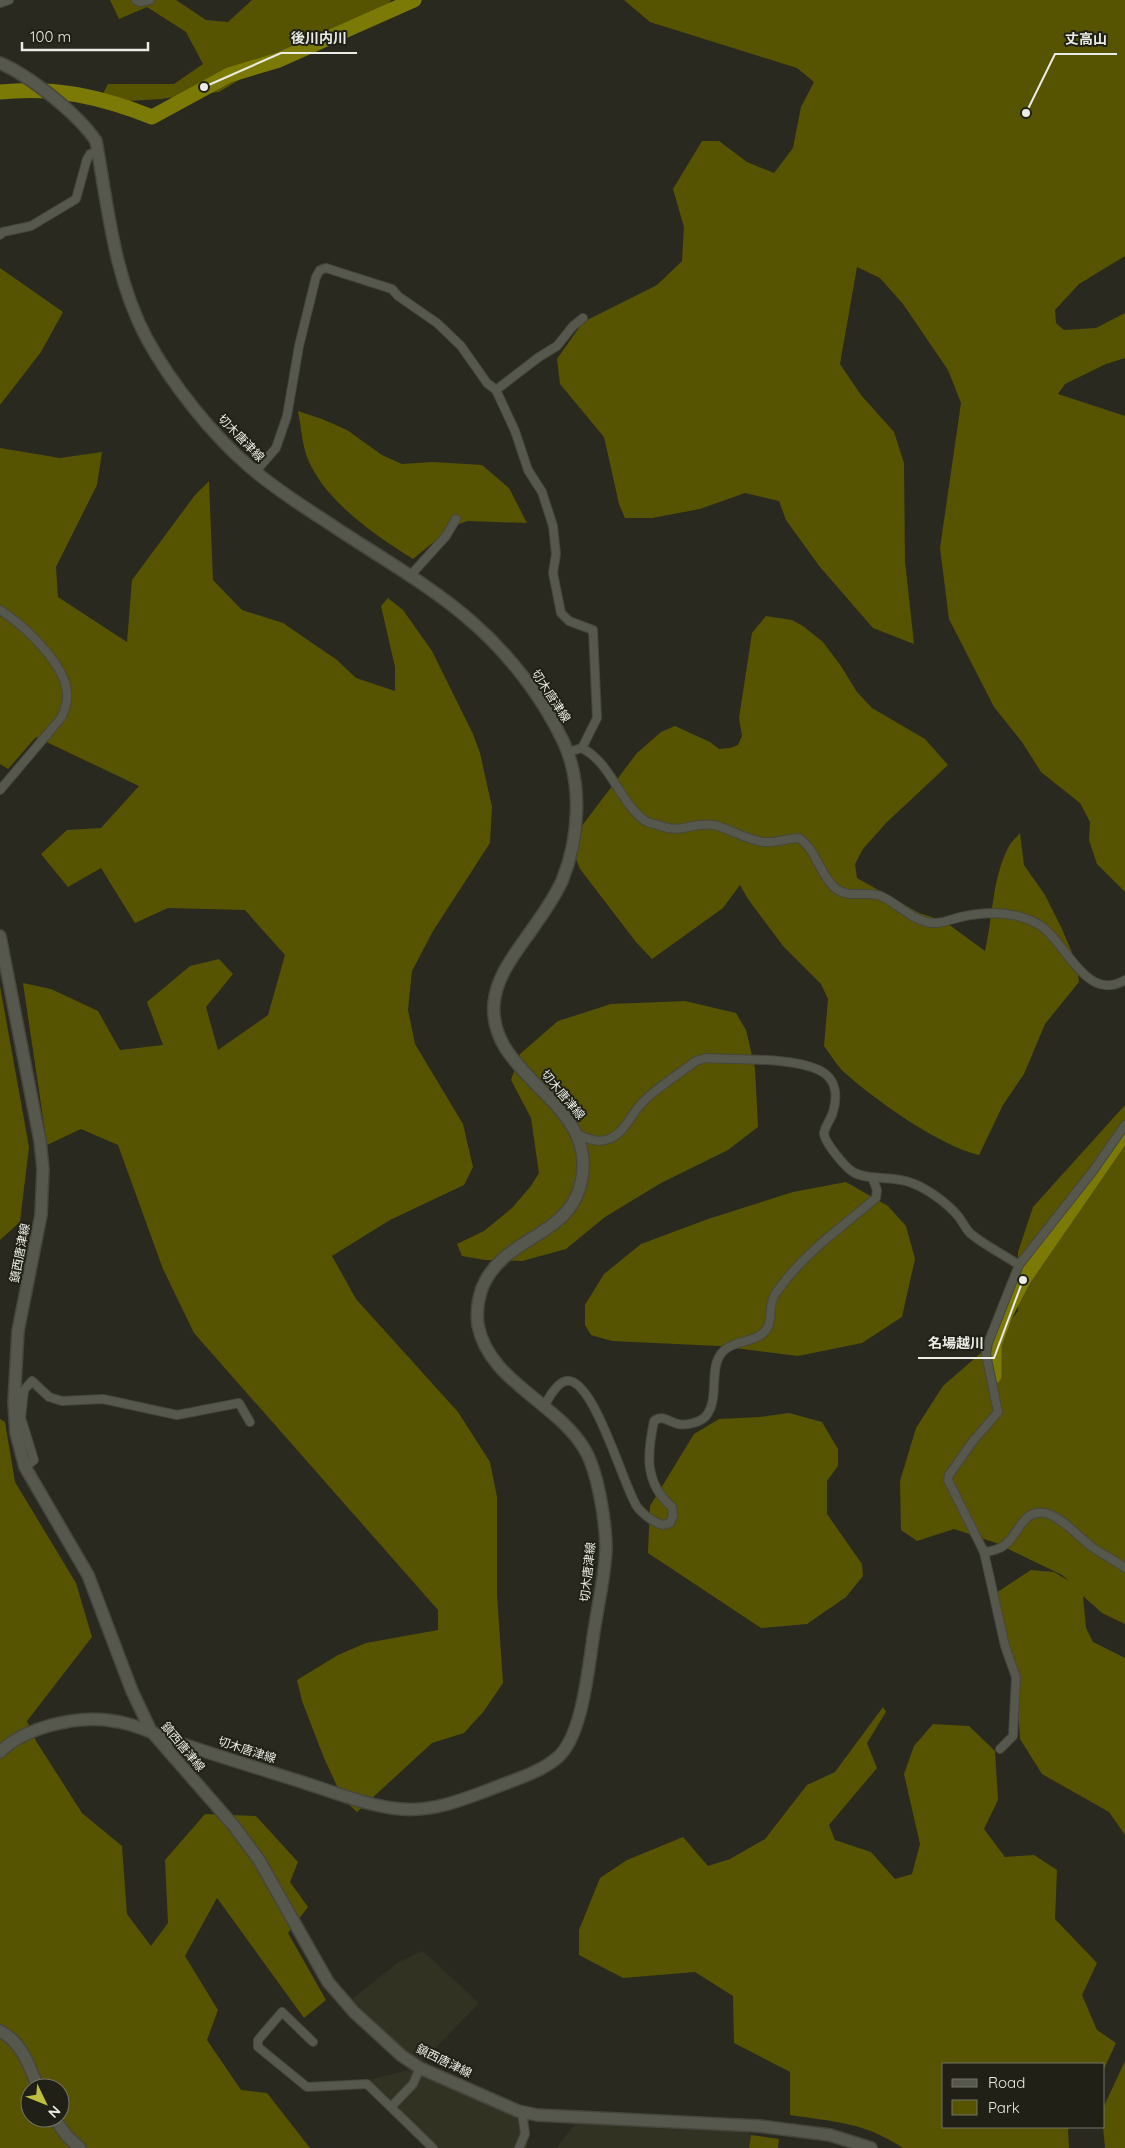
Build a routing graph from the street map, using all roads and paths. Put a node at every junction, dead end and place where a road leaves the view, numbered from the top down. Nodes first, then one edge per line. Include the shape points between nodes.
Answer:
1 (9, 0) edge
2 (136, 0) edge
3 (150, 0) edge
4 (0, 3) edge
5 (0, 62) edge
6 (98, 151) junction
7 (0, 235) edge
8 (583, 318) dead end
9 (496, 390) junction
10 (255, 472) junction
11 (456, 518) dead end
12 (409, 577) junction
13 (0, 610) edge
14 (582, 748) junction
15 (568, 752) junction
16 (0, 790) edge
17 (0, 936) edge
18 (1125, 980) edge
19 (1125, 1124) edge
20 (578, 1135) junction
21 (872, 1177) junction
22 (1019, 1265) junction
23 (544, 1406) junction
24 (250, 1422) dead end
25 (26, 1467) junction
26 (984, 1552) junction
27 (1125, 1568) edge
28 (151, 1731) junction
29 (1000, 1749) dead end
30 (0, 1752) edge
31 (0, 2031) edge
32 (313, 2042) dead end
33 (420, 2068) junction
34 (34, 2078) edge
35 (391, 2107) junction
36 (522, 2112) junction
37 (61, 2128) edge
38 (80, 2148) edge
39 (433, 2148) edge
40 (519, 2148) edge
41 (871, 2148) edge

1 - 4 street
2 - 3 street
5 - 6 main road, 切木唐津線 via 32,81 88,128
6 - 7 street via 87,159 76,199 31,226
6 - 10 main road, 切木唐津線 via 119,268 147,340 211,428
8 - 9 street via 557,346
9 - 10 street via 455,340 392,289 326,268 320,270 299,346 287,416 276,448
9 - 14 street via 515,430 528,470 542,492 553,526 556,554 553,573 561,614 569,621 593,630 597,718
10 - 12 main road, 切木唐津線
11 - 12 street via 446,536
12 - 15 main road, 切木唐津線 via 472,622 506,656 550,716
13 - 16 street via 42,645 63,677 68,692 61,718
14 - 15 street
14 - 18 street via 594,754 604,765 645,821 678,830 701,824 714,826 764,842 799,838 806,842 827,879 848,895 873,893 919,920 934,923 988,912 1023,918 1047,931 1073,963 1100,985 1116,986
15 - 20 main road, 切木唐津線 via 576,795 569,862 559,888 503,972 495,994 494,1014 497,1035 509,1054 564,1114
17 - 25 main road, 鎮西唐津線 via 43,1170 41,1215 17,1340 16,1433
19 - 22 street via 1093,1171
20 - 21 street via 597,1142 611,1138 645,1100 706,1058 801,1065 818,1070 834,1083 833,1112 824,1138 854,1172
20 - 23 main road, 切木唐津線 via 584,1159 581,1185 572,1207 556,1223 505,1255 493,1267 478,1301 477,1320 489,1355
21 - 22 street via 892,1177 913,1183 958,1216 970,1233
21 - 23 street via 876,1198 800,1262 773,1299 767,1328 761,1335 732,1345 718,1358 707,1415 701,1421 679,1424 664,1418 654,1421 647,1450 653,1482 662,1499 672,1507 670,1523 654,1522 637,1507 618,1457 583,1389 573,1381 564,1381
22 - 26 street via 986,1354 998,1412 973,1441 948,1480
23 - 28 main road, 切木唐津線 via 574,1435 588,1454 605,1529 606,1556 581,1708 567,1748 555,1760 536,1772 457,1801 433,1808 404,1810 365,1802
24 - 25 street via 239,1403 177,1415 103,1399 62,1401 49,1397 32,1381 24,1390 21,1418 34,1460
25 - 28 main road, 鎮西唐津線 via 88,1575 132,1691
26 - 27 street via 1003,1547 1030,1514 1039,1512 1051,1514 1062,1521
26 - 29 street via 1005,1646 1016,1677 1013,1736
28 - 30 main road, 切木唐津線 via 135,1724 100,1718 83,1719 17,1738
28 - 33 main road, 鎮西唐津線 via 234,1826 259,1860 328,1982 343,2001 402,2056
31 - 34 main road via 17,2044
32 - 35 street via 282,2012 258,2040 258,2047 307,2087 367,2084
33 - 35 street via 413,2084
33 - 36 main road, 鎮西唐津線
35 - 39 street
36 - 40 street via 525,2134
36 - 41 main road, 鎮西唐津線 via 759,2126 830,2135
37 - 38 main road

